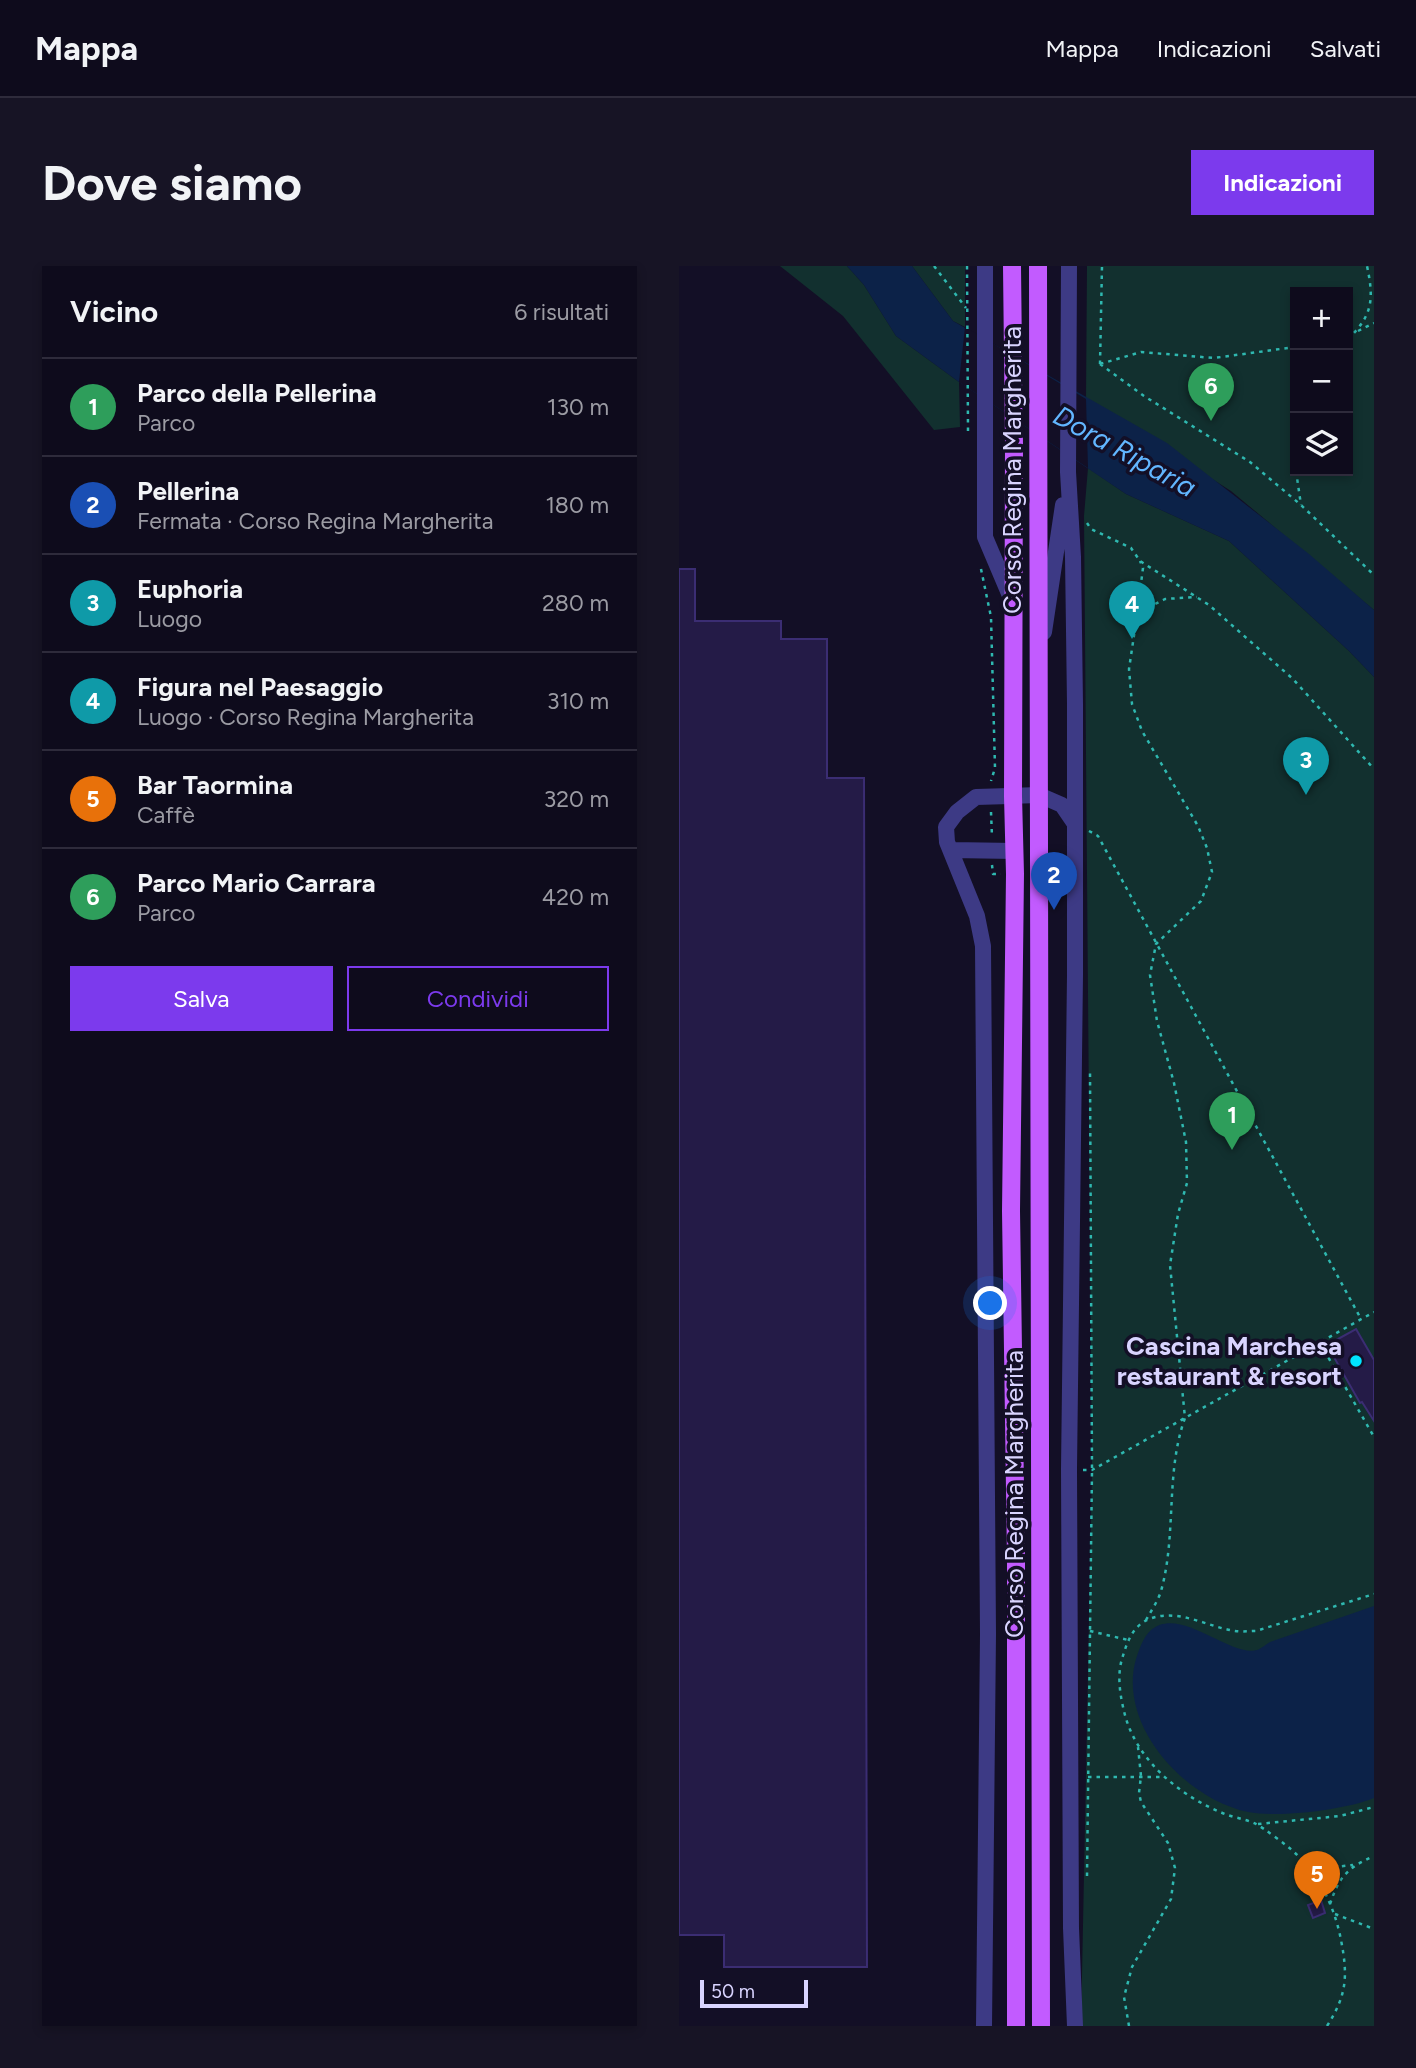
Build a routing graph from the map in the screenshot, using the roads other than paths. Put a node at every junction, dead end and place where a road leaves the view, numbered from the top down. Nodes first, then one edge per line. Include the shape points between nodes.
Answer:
1 (985, 266) edge
2 (1012, 266) edge
3 (1038, 266) edge
4 (1069, 266) edge
5 (1068, 471) junction
6 (1013, 603) junction
7 (1038, 674) junction
8 (1039, 795) junction
9 (1013, 796) junction
10 (1081, 827) junction
11 (951, 850) junction
12 (1014, 851) junction
13 (984, 2026) edge
14 (1016, 2026) edge
15 (1041, 2026) edge
16 (1075, 2026) edge

1 - 6 street, Corso Regina Margherita via 985,537
2 - 6 main road, Corso Regina Margherita
3 - 7 main road, Corso Regina Margherita
4 - 5 street, Corso Regina Margherita
5 - 7 street, Corso Regina Margherita
5 - 10 street, Corso Regina Margherita
6 - 9 main road, Corso Regina Margherita
7 - 8 main road, Corso Regina Margherita
8 - 9 street
8 - 10 street via 1062,805
8 - 15 main road, Corso Regina Margherita
9 - 11 street via 976,797 957,812 946,827
9 - 12 main road, Corso Regina Margherita
10 - 16 street, Corso Regina Margherita via 1069,1469
11 - 12 street
11 - 13 street via 983,946 988,1633
12 - 14 main road, Corso Regina Margherita via 1011,1211

